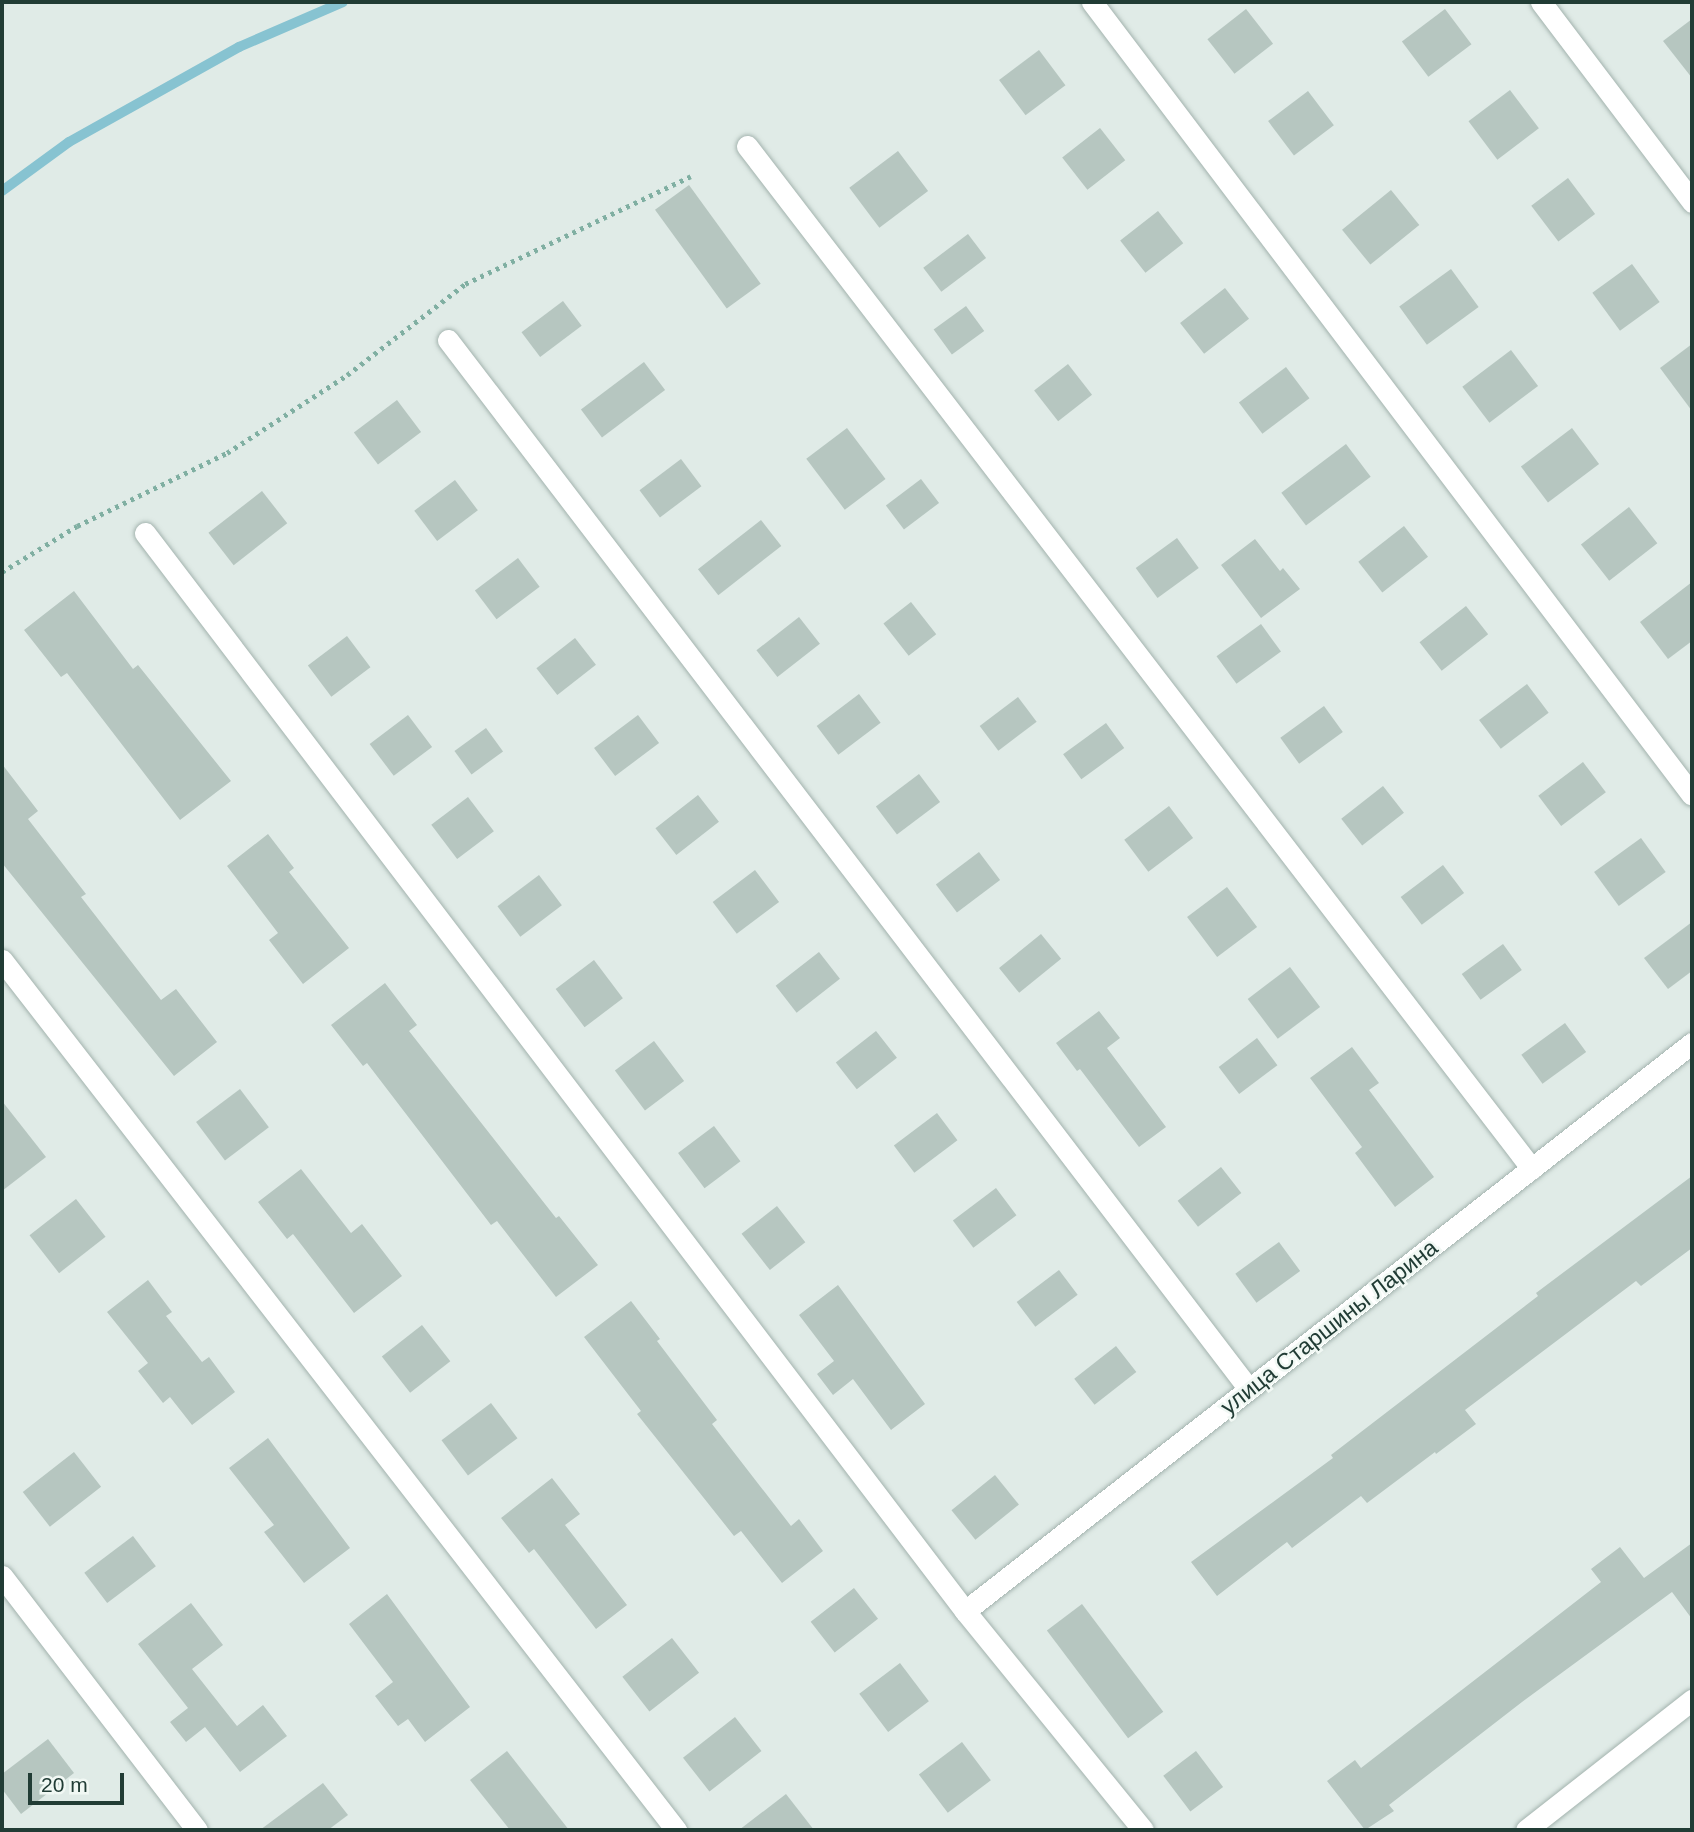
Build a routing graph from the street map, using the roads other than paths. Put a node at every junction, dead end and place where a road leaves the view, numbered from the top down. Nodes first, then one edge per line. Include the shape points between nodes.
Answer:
1 (1092, 2) edge
2 (1541, 2) edge
3 (747, 146) dead end
4 (1692, 202) edge
5 (448, 340) dead end
6 (145, 533) dead end
7 (1692, 794) edge
8 (2, 960) edge
9 (1692, 1043) edge
10 (1532, 1169) junction
11 (1249, 1389) junction
12 (2, 1576) edge
13 (965, 1611) junction
14 (1692, 1700) edge
15 (197, 1830) edge
16 (676, 1830) edge
17 (1143, 1830) edge
18 (1525, 1830) edge

1 - 7 street
2 - 4 street
3 - 10 street
5 - 11 street
6 - 13 street
8 - 16 street
9 - 10 street, улица Старшины Ларина
10 - 11 street, улица Старшины Ларина
11 - 13 street, улица Старшины Ларина
12 - 15 street
13 - 17 street
14 - 18 street

